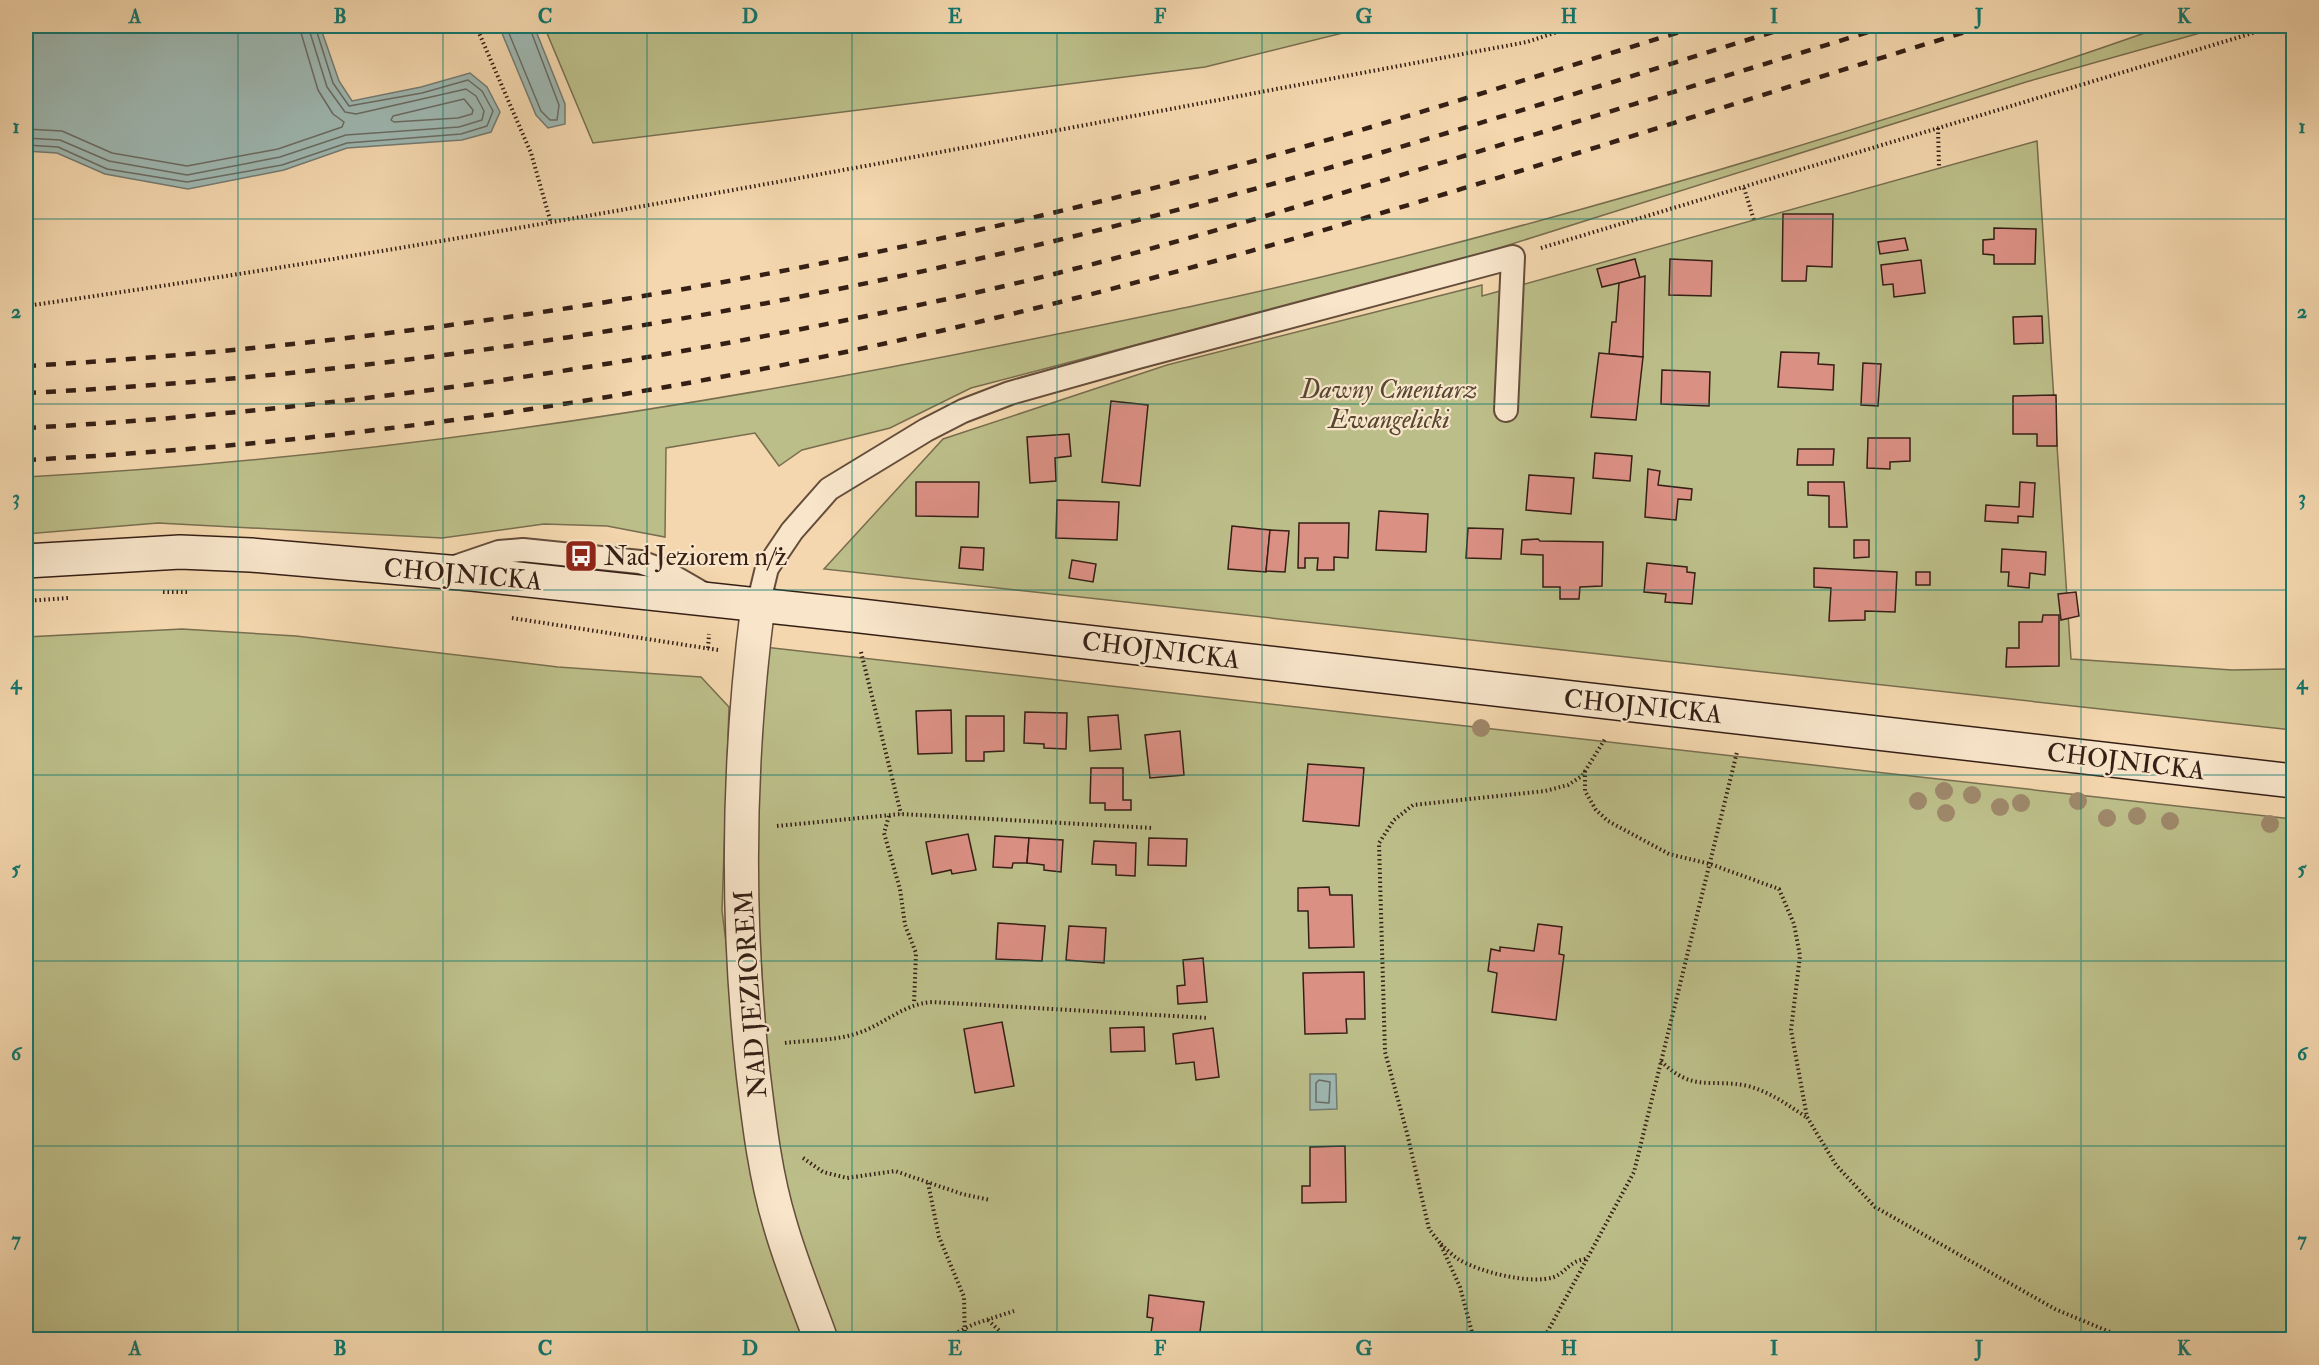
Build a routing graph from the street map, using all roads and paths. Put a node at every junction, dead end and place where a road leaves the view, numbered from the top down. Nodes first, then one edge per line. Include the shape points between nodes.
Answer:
1 (476, 26) edge
2 (1575, 26) edge
3 (2276, 26) edge
4 (1938, 129) junction
5 (1939, 168) dead end
6 (1744, 188) junction
7 (1754, 220) dead end
8 (551, 223) junction
9 (1514, 257) junction
10 (26, 306) edge
11 (1506, 410) dead end
12 (26, 561) edge
13 (162, 592) dead end
14 (196, 592) dead end
15 (71, 598) dead end
16 (26, 601) edge
17 (758, 605) junction
18 (852, 615) junction
19 (507, 617) dead end
20 (752, 656) junction
21 (1627, 705) junction
22 (1746, 717) junction
23 (1585, 771) junction
24 (2294, 781) edge
25 (901, 814) junction
26 (889, 815) junction
27 (742, 828) junction
28 (1153, 828) dead end
29 (1710, 864) junction
30 (914, 1005) junction
31 (1208, 1018) dead end
32 (750, 1046) junction
33 (1661, 1061) junction
34 (1807, 1117) junction
35 (763, 1143) junction
36 (928, 1183) junction
37 (990, 1200) dead end
38 (1440, 1243) junction
39 (1587, 1259) junction
40 (1014, 1311) dead end
41 (988, 1320) junction
42 (964, 1329) junction
43 (820, 1340) edge
44 (942, 1340) edge
45 (966, 1340) edge
46 (1012, 1340) edge
47 (1474, 1340) edge
48 (1543, 1340) edge
49 (2129, 1340) edge

1 - 8 path via 531,153
2 - 8 path via 1527,42
3 - 4 path
4 - 5 path
4 - 6 path
6 - 7 path
6 - 9 path
8 - 10 path
9 - 11 lane
9 - 17 lane via 1138,357 1010,393 963,411 829,489 792,531 767,568
12 - 17 street, CHOJNICKA via 180,552 251,555
13 - 14 path
15 - 16 path
17 - 18 street, CHOJNICKA
17 - 20 street, NAD JEZIOREM
18 - 21 street, CHOJNICKA
18 - 25 path
19 - 20 path
20 - 27 street, NAD JEZIOREM
21 - 22 street, CHOJNICKA
21 - 23 path
22 - 24 street, CHOJNICKA
22 - 29 path
23 - 29 path via 1585,791 1596,810 1608,820 1669,854
23 - 38 path via 1568,785 1545,791 1413,805 1394,820 1379,843 1384,1052 1429,1229
25 - 26 path
25 - 28 path
26 - 27 path
26 - 30 path via 884,833 900,889 905,925 916,953
27 - 32 street, NAD JEZIOREM via 743,980
29 - 33 path
29 - 34 path via 1779,889 1794,924 1800,956 1791,1030
30 - 31 path via 932,1002
30 - 32 path via 854,1035
32 - 35 street, NAD JEZIOREM
33 - 34 path via 1676,1076 1693,1082 1748,1086 1773,1095
33 - 39 path via 1634,1172
34 - 49 path via 1836,1165 1875,1207 2055,1309
35 - 36 path via 798,1155 823,1172 847,1178 895,1171
35 - 43 street, NAD JEZIOREM via 779,1222
36 - 37 path
36 - 42 path via 939,1237 964,1297
38 - 39 path via 1458,1259 1491,1273 1533,1278 1552,1278 1573,1261
38 - 47 path via 1460,1287
39 - 48 path
40 - 41 path
41 - 42 path
41 - 46 path
42 - 44 path
42 - 45 path

